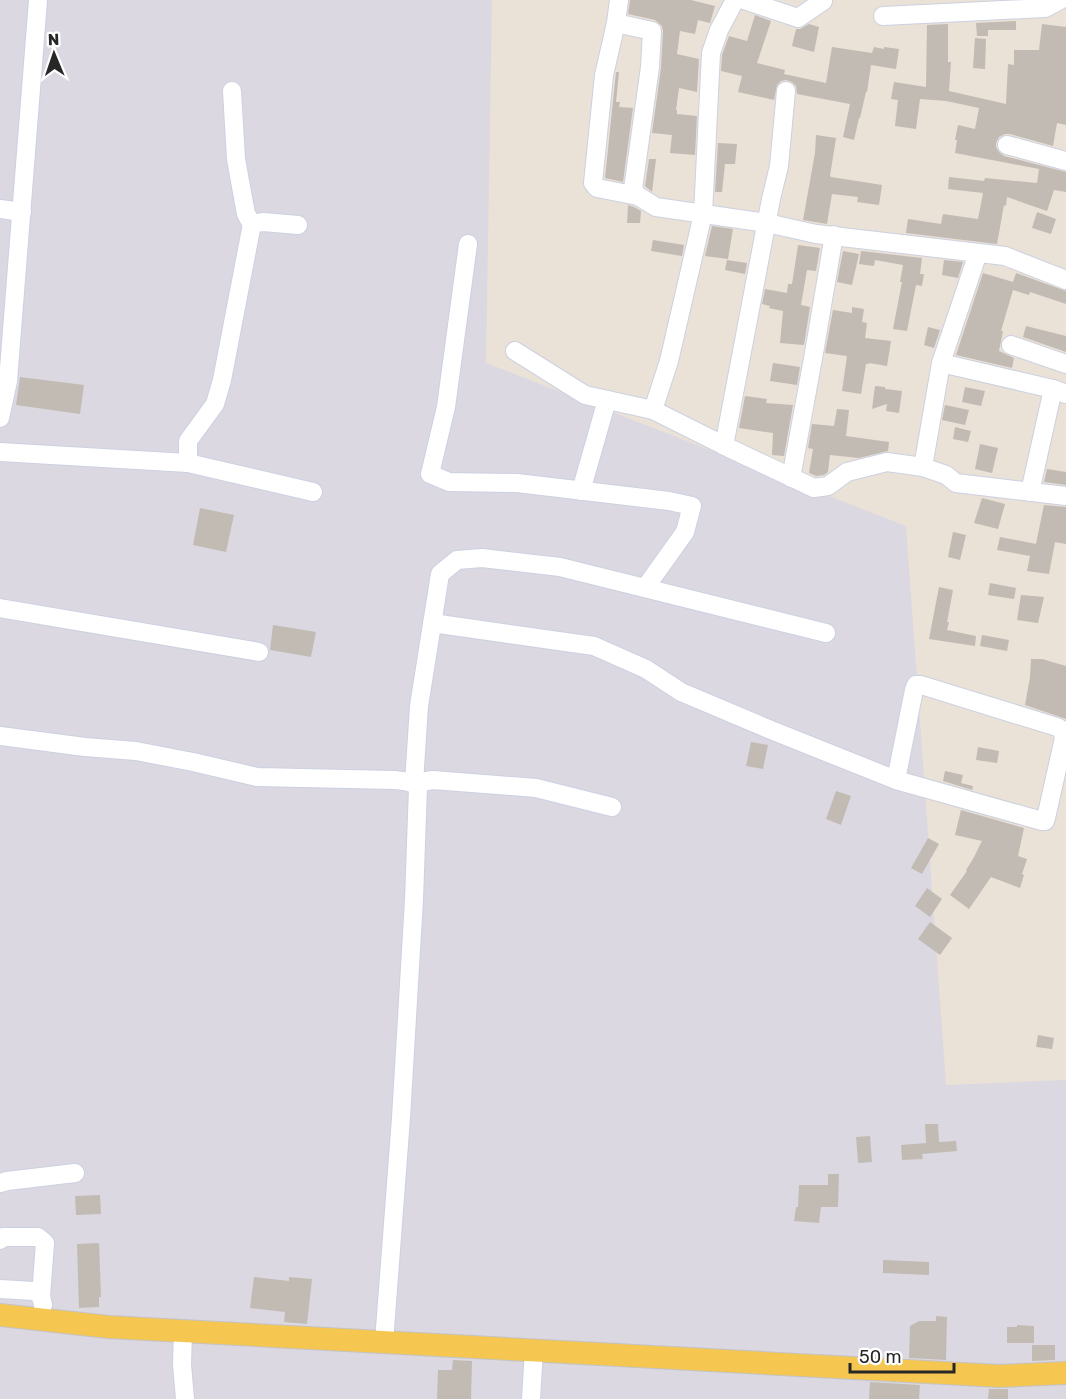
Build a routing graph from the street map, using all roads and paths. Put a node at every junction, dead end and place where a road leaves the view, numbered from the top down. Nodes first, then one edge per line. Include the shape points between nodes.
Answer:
1 (38, 0) edge
2 (620, 0) edge
3 (735, 0) edge
4 (744, 0) edge
5 (823, 0) edge
6 (1060, 0) edge
7 (883, 16) dead end
8 (616, 24) junction
9 (232, 91) dead end
10 (786, 91) dead end
11 (1007, 145) dead end
12 (1066, 161) edge
13 (638, 196) junction
14 (0, 209) edge
15 (22, 212) junction
16 (703, 214) junction
17 (767, 223) junction
18 (252, 224) junction
19 (298, 225) dead end
20 (834, 235) junction
21 (468, 244) dead end
22 (978, 253) junction
23 (1066, 280) edge
24 (1011, 345) dead end
25 (515, 351) dead end
26 (941, 363) junction
27 (1066, 364) edge
28 (1060, 391) edge
29 (607, 400) junction
30 (653, 410) junction
31 (0, 418) edge
32 (724, 446) junction
33 (0, 452) edge
34 (189, 463) junction
35 (923, 467) junction
36 (791, 478) junction
37 (581, 491) junction
38 (313, 492) dead end
39 (1030, 492) junction
40 (1066, 496) edge
41 (645, 588) junction
42 (0, 608) edge
43 (432, 623) junction
44 (826, 633) dead end
45 (259, 652) dead end
46 (0, 736) edge
47 (896, 780) junction
48 (414, 783) junction
49 (612, 807) dead end
50 (75, 1173) dead end
51 (0, 1183) edge
52 (0, 1240) edge
53 (0, 1289) edge
54 (41, 1296) junction
55 (0, 1315) edge
56 (47, 1320) junction
57 (183, 1331) junction
58 (384, 1342) junction
59 (534, 1350) junction
60 (1066, 1374) edge
61 (184, 1399) edge
62 (531, 1399) edge

1 - 15 street
2 - 8 street
3 - 16 street via 711,53
4 - 5 street via 798,18
6 - 7 street via 1045,8
8 - 13 street via 652,31 633,189
8 - 13 street via 604,75 593,183 601,190
9 - 18 street via 236,159 246,214
10 - 17 street via 779,166
11 - 12 street
13 - 16 street via 656,207
14 - 15 street
15 - 31 street via 8,381
16 - 17 street
16 - 30 street via 669,361
17 - 20 street
17 - 32 street
18 - 19 street
18 - 34 street via 222,380 215,405 188,441
20 - 22 street
20 - 36 street
21 - 37 street via 446,407 430,474 449,482 517,483
22 - 23 street via 1005,256
22 - 26 street
24 - 27 street
25 - 29 street via 585,395
26 - 28 street
26 - 35 street
28 - 39 street
29 - 30 street
29 - 37 street
30 - 32 street
32 - 36 street
33 - 34 street
34 - 38 street
35 - 36 street via 887,462 847,472 828,486 814,488
35 - 39 street via 956,483
37 - 41 street via 692,506 685,532
39 - 40 street
41 - 43 street via 560,567 482,558 457,560 440,573
41 - 44 street
42 - 45 street
43 - 47 street via 594,646 646,669 681,692
43 - 48 street via 419,706
46 - 48 street via 136,751 257,777
47 - 47 street via 1042,821 1064,738 1062,730 916,685
48 - 49 street via 433,780 536,788
48 - 58 street via 419,791 415,890
50 - 51 street
52 - 54 street via 38,1237 45,1243
53 - 54 street via 34,1291
54 - 56 street
55 - 56 main road
56 - 57 main road
57 - 58 main road
57 - 61 street
58 - 59 main road
59 - 60 main road via 999,1376
59 - 62 street

